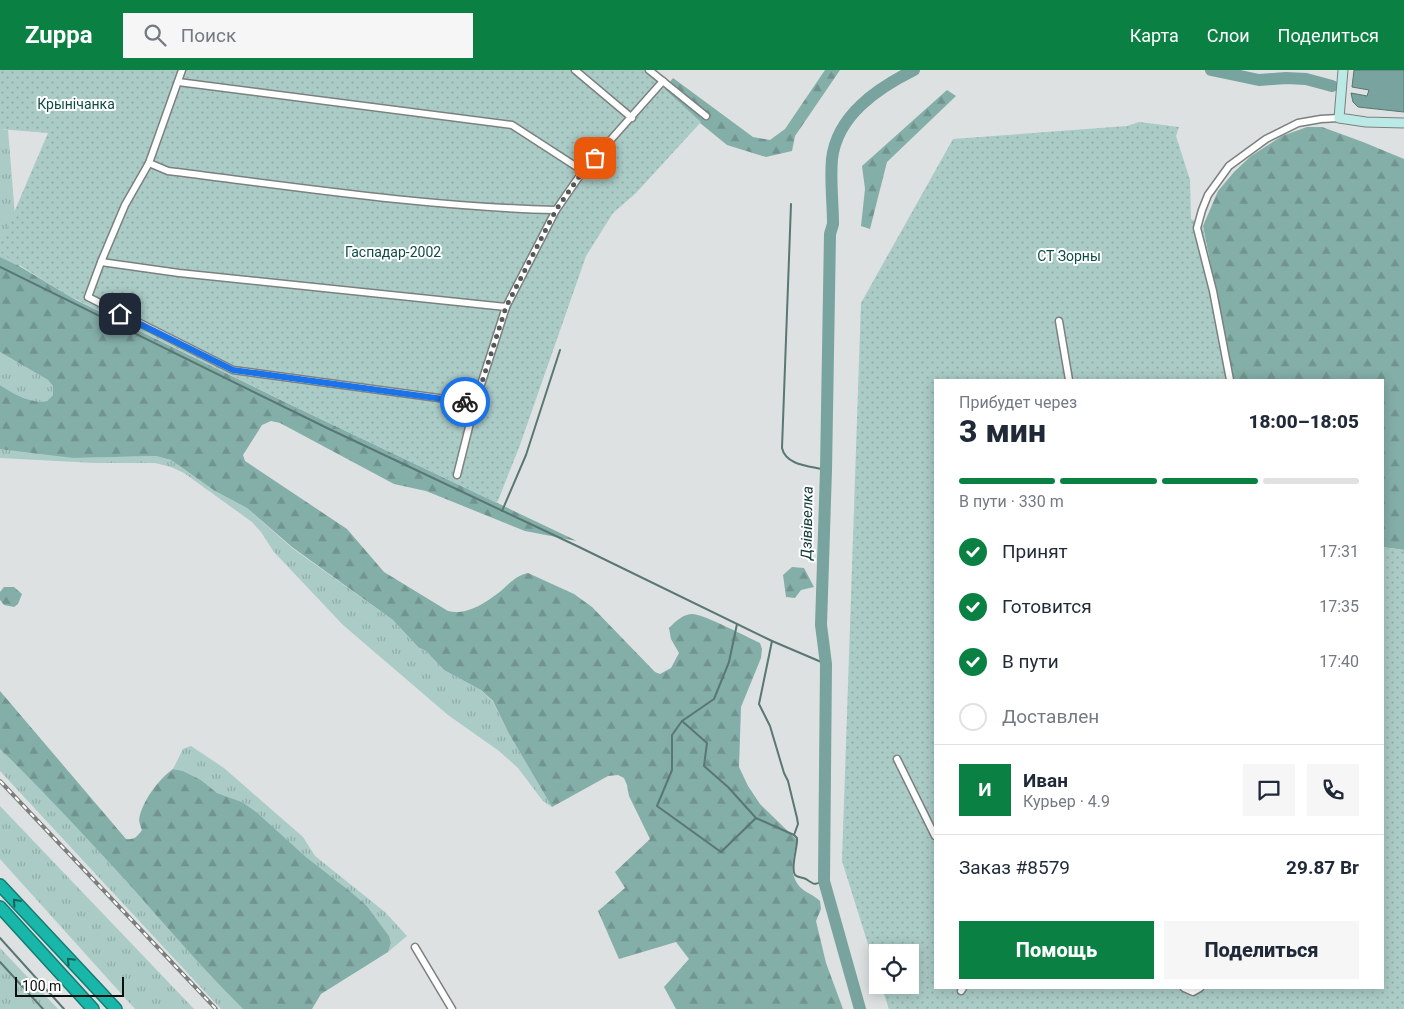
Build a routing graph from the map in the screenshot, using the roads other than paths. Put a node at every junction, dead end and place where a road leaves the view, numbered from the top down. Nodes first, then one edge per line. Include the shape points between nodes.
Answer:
1 (182, 70) edge
2 (575, 70) edge
3 (649, 70) edge
4 (1343, 70) edge
5 (663, 81) junction
6 (178, 82) junction
7 (706, 116) dead end
8 (632, 118) junction
9 (1339, 118) junction
10 (1404, 123) edge
11 (149, 163) junction
12 (583, 171) junction
13 (556, 210) junction
14 (101, 262) junction
15 (506, 307) junction
16 (1059, 321) dead end
17 (1070, 379) edge
18 (1230, 379) edge
19 (475, 404) junction
20 (457, 475) dead end
21 (897, 759) dead end
22 (934, 834) edge
23 (0, 885) edge
24 (0, 907) edge
25 (414, 947) dead end
26 (1186, 989) edge
27 (1198, 989) edge
28 (93, 1009) edge
29 (116, 1009) edge
30 (452, 1009) edge

1 - 6 street
2 - 8 street
3 - 5 street
4 - 9 street
5 - 7 street
5 - 8 street
6 - 11 street
6 - 12 street via 512,125
8 - 12 street
9 - 10 street
9 - 18 street via 1308,120 1266,139 1229,166 1202,210 1197,228
11 - 13 street via 168,171 366,195
11 - 14 street via 125,205
12 - 13 street
13 - 15 street
14 - 15 street
14 - 19 street via 88,297 233,370
15 - 19 street
16 - 17 street
19 - 20 street
21 - 22 street
29 -> 23 highway
24 - 28 highway
25 - 30 street
26 - 27 street via 1193,992

